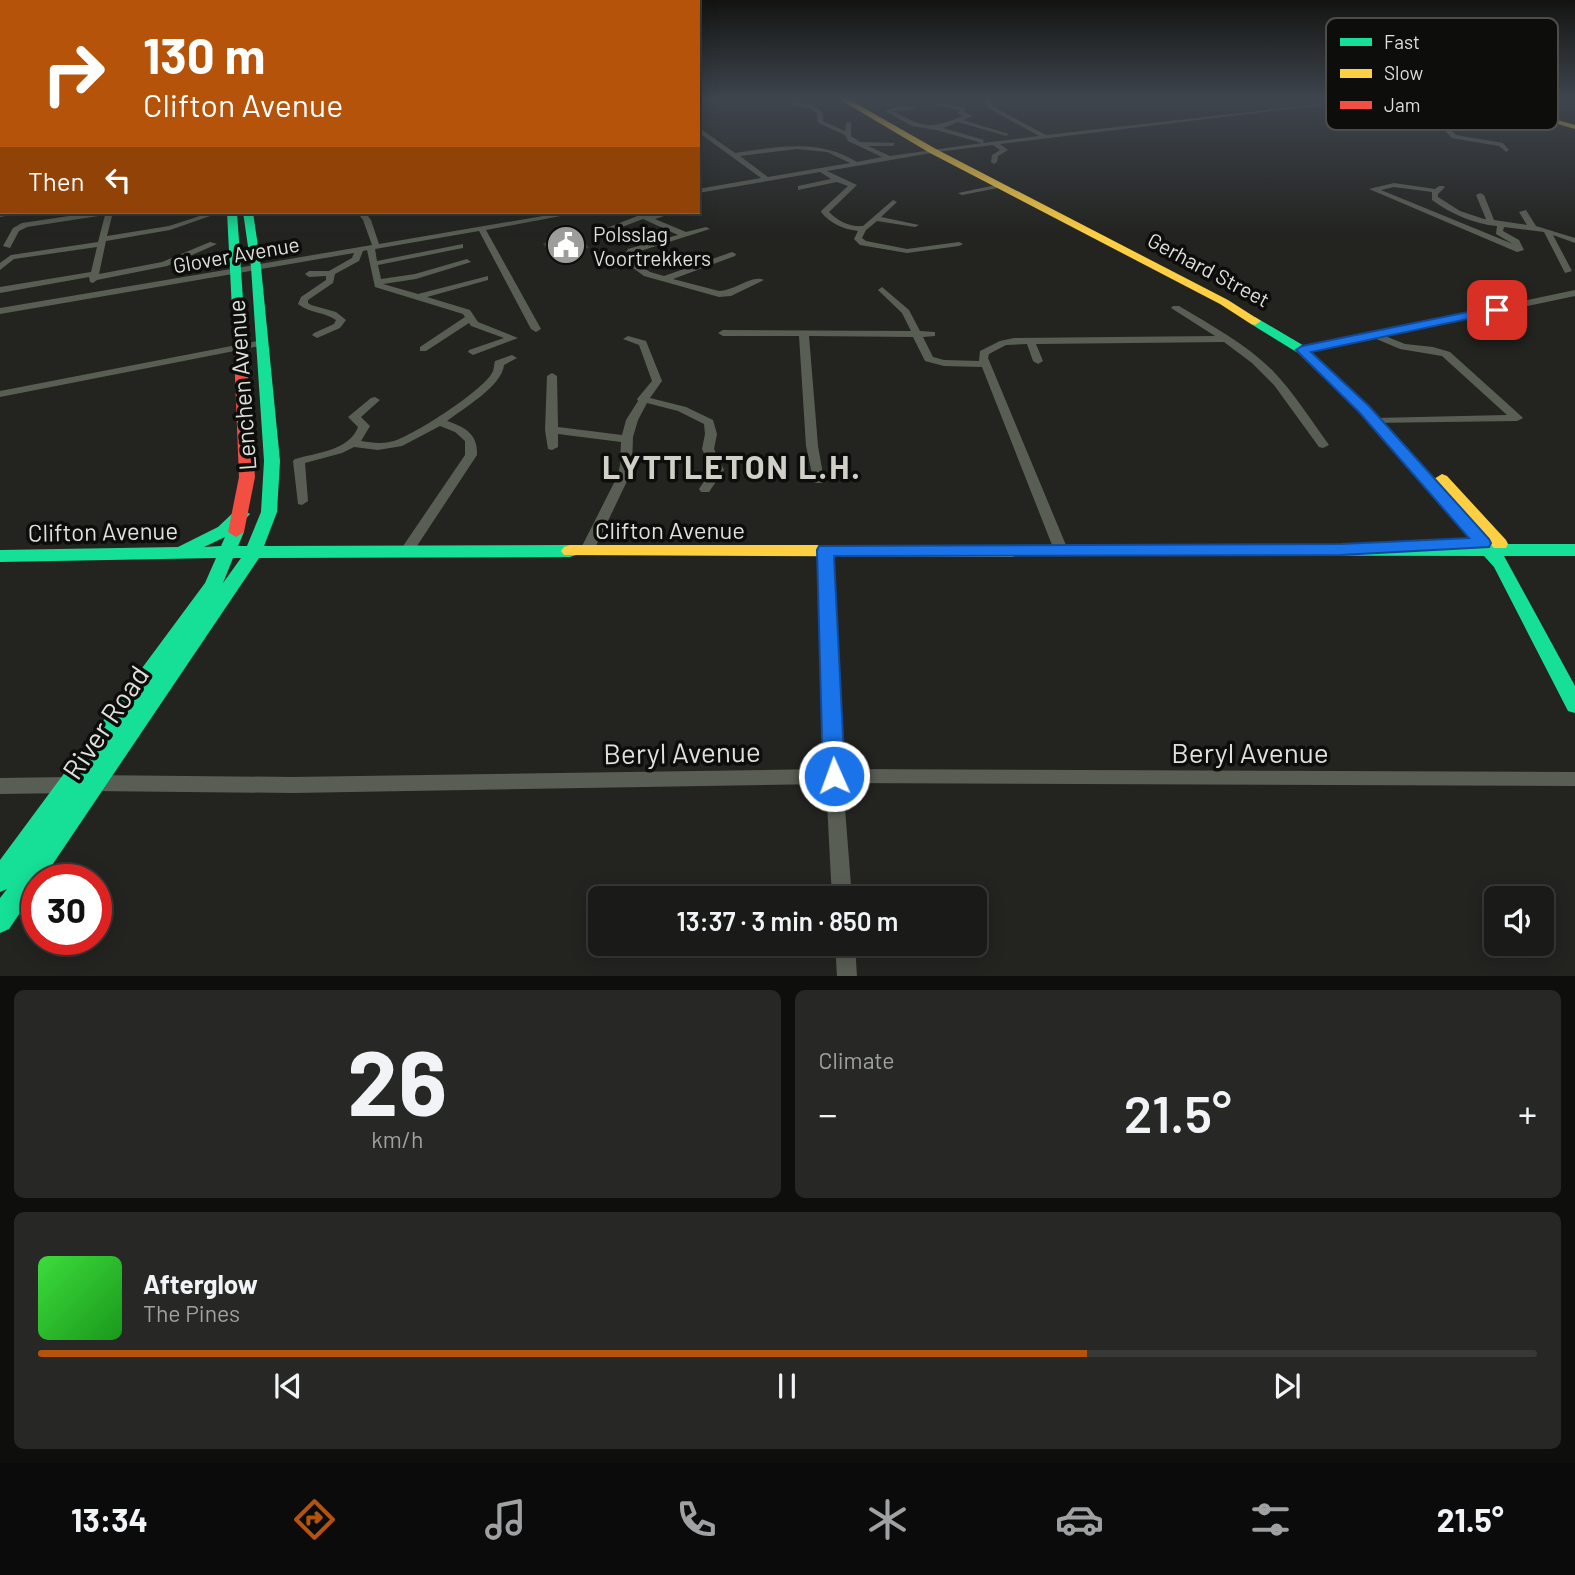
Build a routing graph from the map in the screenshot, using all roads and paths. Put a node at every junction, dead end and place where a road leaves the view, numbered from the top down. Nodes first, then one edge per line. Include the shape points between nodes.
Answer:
1 (719, 145) edge
2 (863, 145) edge
3 (926, 145) edge
4 (986, 145) edge
5 (992, 145) edge
6 (1481, 145) edge
7 (1501, 145) edge
8 (936, 150) junction
9 (1506, 150) dead end
10 (1484, 151) dead end
11 (733, 155) junction
12 (891, 158) junction
13 (994, 162) dead end
14 (856, 164) junction
15 (821, 170) junction
16 (767, 179) junction
17 (837, 180) junction
18 (966, 183) dead end
19 (1002, 186) junction
20 (801, 188) dead end
21 (1439, 188) joint
22 (979, 190) junction
23 (700, 191) edge
24 (962, 193) dead end
25 (1480, 195) dead end
26 (893, 202) dead end
27 (1523, 212) dead end
28 (96, 214) edge
29 (108, 214) edge
30 (212, 214) dead end
31 (232, 214) edge
32 (248, 214) edge
33 (361, 214) edge
34 (553, 214) edge
35 (528, 216) edge
36 (645, 216) edge
37 (877, 219) junction
38 (1491, 223) junction
39 (915, 225) dead end
40 (1502, 225) junction
41 (481, 228) junction
42 (1533, 228) junction
43 (706, 229) dead end
44 (862, 230) junction
45 (603, 231) dead end
46 (1547, 231) junction
47 (686, 235) junction
48 (101, 241) junction
49 (1575, 241) edge
50 (212, 244) dead end
51 (959, 244) dead end
52 (7, 246) dead end
53 (460, 246) dead end
54 (367, 248) junction
55 (732, 254) dead end
56 (467, 262) dead end
57 (373, 264) junction
58 (256, 266) junction
59 (0, 267) edge
60 (235, 270) junction
61 (1568, 271) dead end
62 (331, 273) junction
63 (309, 274) dead end
64 (94, 276) junction
65 (485, 278) dead end
66 (663, 279) junction
67 (760, 280) dead end
68 (377, 282) junction
69 (0, 290) edge
70 (882, 290) dead end
71 (1575, 293) edge
72 (89, 296) junction
73 (416, 298) junction
74 (1177, 308) dead end
75 (0, 311) edge
76 (470, 317) junction
77 (536, 329) dead end
78 (723, 332) dead end
79 (804, 334) junction
80 (915, 334) junction
81 (932, 334) dead end
82 (317, 335) dead end
83 (1376, 335) junction
84 (628, 339) dead end
85 (1227, 339) junction
86 (1030, 340) junction
87 (262, 343) junction
88 (242, 346) junction
89 (424, 349) dead end
90 (1304, 349) junction
91 (473, 352) dead end
92 (512, 358) dead end
93 (1038, 361) dead end
94 (987, 364) junction
95 (552, 376) dead end
96 (0, 394) edge
97 (642, 399) junction
98 (375, 400) dead end
99 (1381, 421) junction
100 (439, 422) junction
101 (551, 430) junction
102 (627, 439) junction
103 (352, 443) junction
104 (1323, 444) dead end
105 (552, 447) dead end
106 (818, 481) dead end
107 (705, 489) dead end
108 (302, 501) dead end
109 (244, 512) junction
110 (1575, 548) edge
111 (825, 550) junction
112 (1061, 550) junction
113 (1494, 550) junction
114 (172, 552) junction
115 (232, 552) junction
116 (406, 552) junction
117 (586, 552) junction
118 (253, 553) junction
119 (0, 556) edge
120 (1575, 705) edge
121 (834, 776) junction
122 (1575, 779) edge
123 (96, 783) junction
124 (66, 785) junction
125 (0, 786) edge
126 (0, 880) edge
127 (841, 886) edge
128 (0, 920) edge
129 (846, 956) edge
130 (847, 976) edge

1 - 11 street
2 - 12 street
3 - 8 street, Gerhard Street
4 - 8 street
5 - 13 street via 1005,150 995,155
6 - 10 street
7 - 9 street
8 - 12 street
8 - 19 street, Gerhard Street
8 - 90 street, Gerhard Street via 1225,299
11 - 14 street via 826,147
11 - 16 street
12 - 14 street
14 - 15 street
15 - 16 street
15 - 17 street
16 - 23 street
17 - 20 street
17 - 44 street via 853,188 825,214
18 - 22 street
19 - 22 street
19 - 90 street, Gerhard Street
21 - 38 street via 1434,194 1442,204
21 - 40 street via 1390,185 1373,189 1521,252 1516,242 1499,232
22 - 24 street
25 - 38 street
26 - 37 street
27 - 42 street
28 - 52 street via 25,225 16,230
29 - 48 street
30 - 48 street via 170,228
31 - 60 street, Lenchen Avenue
32 - 58 street, Lenchen Avenue
33 - 54 street
34 - 35 street, Glover Avenue
35 - 41 street, Glover Avenue
36 - 45 street
36 - 47 street
37 - 39 street
37 - 44 street
38 - 40 street
40 - 42 street
41 - 54 street, Glover Avenue
41 - 77 street
42 - 46 street
43 - 47 street
44 - 51 street via 859,239 863,243 899,251
46 - 49 street
46 - 61 street
47 - 66 street via 628,254 626,260 636,268
48 - 59 street via 11,257
48 - 64 street
50 - 64 street via 164,264
53 - 57 street
54 - 57 street
54 - 58 street, Glover Avenue
54 - 62 street
55 - 66 street
56 - 68 street
57 - 68 street
58 - 60 street, Glover Avenue
58 - 87 street, Lenchen Avenue
60 - 72 street, Glover Avenue
60 - 88 street, Lenchen Avenue
62 - 63 street
62 - 82 street via 329,283 303,301 307,307 341,320
64 - 69 street
64 - 72 street
65 - 73 street
66 - 67 street via 722,295
68 - 73 street
70 - 80 street via 903,307
71 - 83 street
72 - 75 street, Glover Avenue
73 - 76 street via 467,312
74 - 85 street
76 - 89 street
76 - 91 street via 474,324 513,338
78 - 79 street
79 - 80 street
79 - 106 street
80 - 81 street
80 - 94 street via 935,362
83 - 90 street
83 - 99 street via 1403,347 1446,354 1517,417
84 - 97 street via 643,343 657,377
85 - 86 street
85 - 104 street via 1279,384
86 - 93 street
86 - 94 street via 996,346 984,353
87 - 88 street
87 - 118 street, Lenchen Avenue via 272,472 269,512
88 - 96 street
88 - 109 street, Lenchen Avenue
90 - 99 street, Gerhard Street
92 - 100 street via 499,363 498,373 484,388
94 - 112 street
95 - 101 street
97 - 102 street
97 - 107 street via 682,409 709,422 708,449 718,470
98 - 103 street via 354,417 364,431
99 - 113 street, Gerhard Street
100 - 103 street via 394,446
100 - 116 street via 471,437 471,456
101 - 102 street
101 - 105 street
102 - 117 street via 624,476
103 - 108 street via 299,461
109 - 114 street via 218,534
109 - 115 street, Lenchen Avenue
110 - 113 street, Clifton Avenue
111 - 112 street, Clifton Avenue
111 - 117 street, Clifton Avenue
111 - 121 street
112 - 113 street, Clifton Avenue
113 - 120 street, Gerhard Street
114 - 115 street, Clifton Avenue
114 - 119 street, Clifton Avenue
115 - 118 street, Clifton Avenue
115 - 124 street, River Road via 214,585
116 - 117 street, Clifton Avenue
116 - 118 street, Clifton Avenue
118 - 123 street, River Road
121 - 122 street, Beryl Avenue
121 - 123 street, Beryl Avenue via 292,785
121 - 127 street
123 - 124 street, Beryl Avenue
123 - 128 street, River Road
124 - 125 street, Beryl Avenue
124 - 126 street, River Road
129 - 130 street

